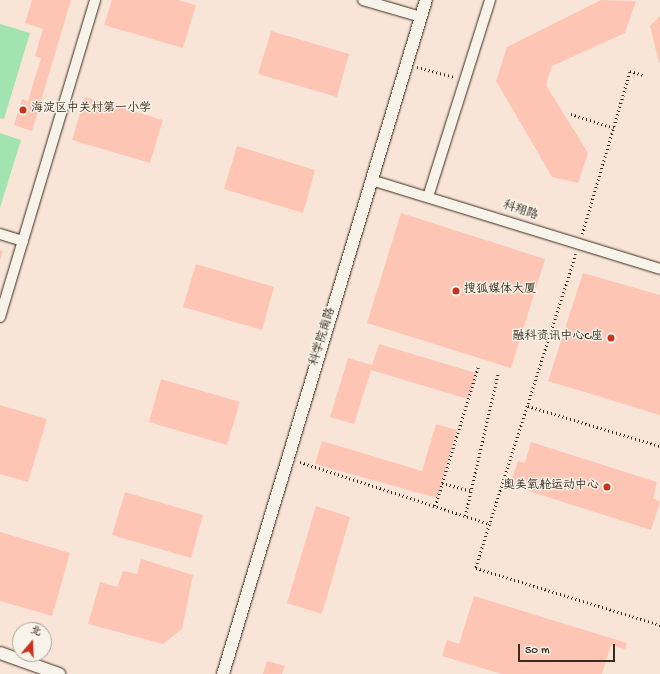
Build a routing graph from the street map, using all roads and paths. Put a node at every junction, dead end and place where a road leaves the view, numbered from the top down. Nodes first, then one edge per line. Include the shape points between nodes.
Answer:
1 (95, 0) edge
2 (363, 0) edge
3 (426, 0) edge
4 (490, 0) edge
5 (421, 17) junction
6 (407, 64) junction
7 (643, 75) dead end
8 (465, 80) junction
9 (571, 114) dead end
10 (614, 128) junction
11 (371, 180) junction
12 (428, 196) junction
13 (0, 234) edge
14 (23, 241) junction
15 (579, 244) junction
16 (660, 269) edge
17 (0, 317) edge
18 (478, 367) dead end
19 (498, 374) dead end
20 (528, 406) junction
21 (660, 446) edge
22 (288, 458) junction
23 (442, 482) junction
24 (471, 491) junction
25 (435, 506) junction
26 (465, 516) junction
27 (490, 524) junction
28 (660, 625) edge
29 (0, 653) edge
30 (59, 674) edge
31 (223, 674) edge

1 - 14 street
2 - 5 street
3 - 5 street, 科学院南路
4 - 8 street
5 - 6 street, 科学院南路
6 - 8 path
6 - 11 street, 科学院南路
7 - 10 path via 630,71
8 - 12 street
9 - 10 path
10 - 15 path
11 - 12 street, 科翔路
11 - 22 street, 科学院南路
12 - 15 street, 科翔路
13 - 14 street
14 - 17 street
15 - 16 street, 科翔路
15 - 20 path
18 - 23 path
19 - 24 path
20 - 21 path
20 - 27 path
22 - 25 path
22 - 31 street, 科学院南路
23 - 24 path
23 - 25 path
24 - 26 path
25 - 26 path
26 - 27 path
27 - 28 path via 476,568
29 - 30 street

